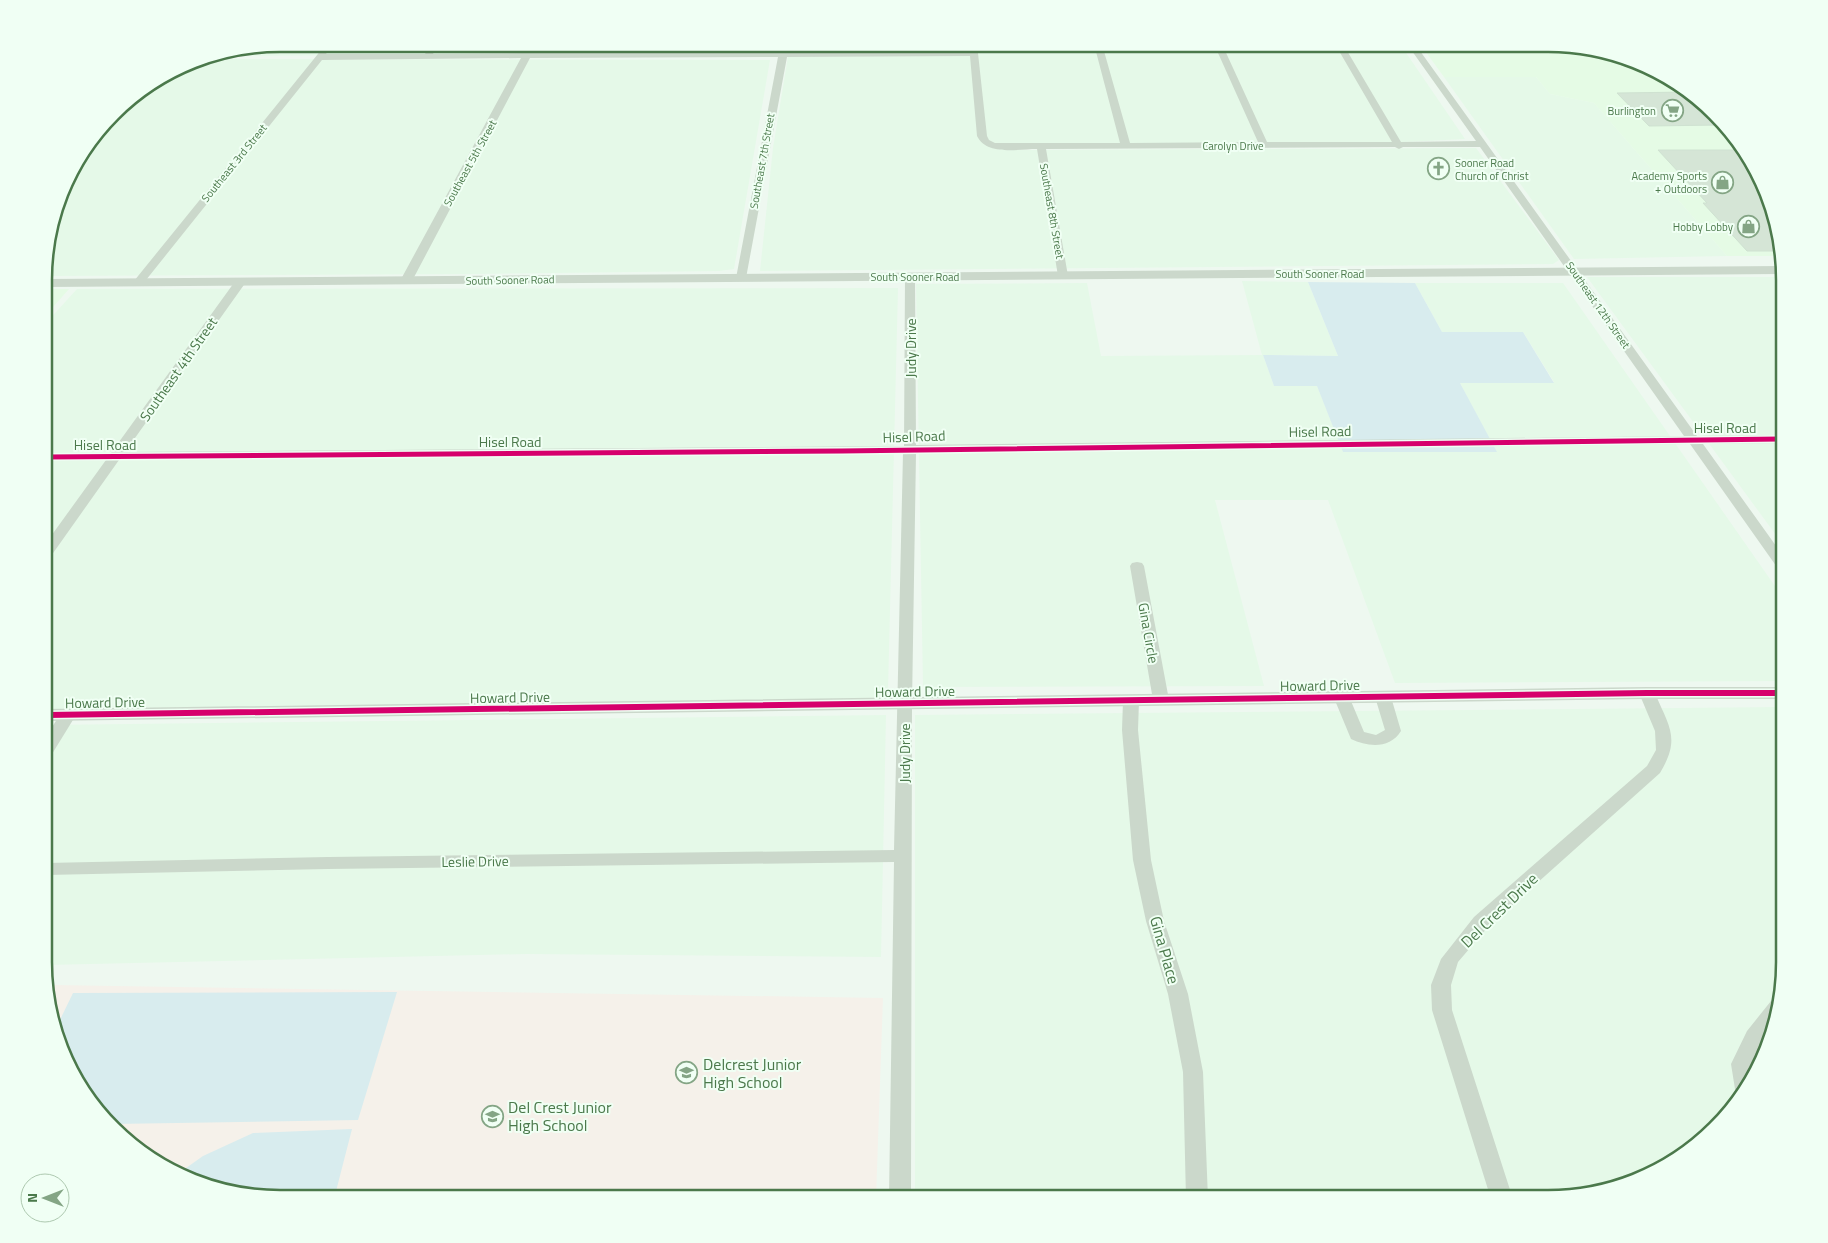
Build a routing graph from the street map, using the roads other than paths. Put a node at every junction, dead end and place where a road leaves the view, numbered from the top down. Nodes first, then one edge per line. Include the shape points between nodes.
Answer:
1 (324, 52) edge
2 (430, 52) edge
3 (530, 52) edge
4 (668, 52) edge
5 (783, 52) edge
6 (878, 52) edge
7 (974, 52) edge
8 (1100, 52) edge
9 (1222, 52) edge
10 (1344, 52) edge
11 (1417, 52) edge
12 (667, 55) junction
13 (782, 55) junction
14 (528, 56) junction
15 (320, 57) junction
16 (427, 57) junction
17 (1482, 144) junction
18 (1126, 146) junction
19 (1264, 146) junction
20 (1399, 146) junction
21 (1041, 147) junction
22 (1775, 270) edge
23 (1574, 272) junction
24 (1064, 276) junction
25 (910, 277) junction
26 (741, 278) junction
27 (406, 281) junction
28 (240, 282) junction
29 (52, 283) edge
30 (138, 283) junction
31 (1776, 439) edge
32 (1694, 440) junction
33 (910, 449) junction
34 (116, 456) junction
35 (52, 457) edge
36 (52, 545) edge
37 (1776, 556) edge
38 (1137, 566) dead end
39 (1647, 693) junction
40 (1776, 693) edge
41 (1383, 697) junction
42 (1342, 698) junction
43 (1161, 700) junction
44 (1131, 701) junction
45 (904, 704) junction
46 (52, 715) edge
47 (68, 716) junction
48 (52, 741) edge
49 (904, 856) junction
50 (52, 869) edge
51 (1769, 1018) edge
52 (1743, 1079) edge
53 (900, 1190) edge
54 (1197, 1190) edge
55 (1499, 1190) edge

1 - 15 street, Southeast 3rd Street
2 - 16 street
3 - 14 street, Southeast 5th Street
4 - 12 street
5 - 13 street, Southeast 7th Street
6 - 13 street
7 - 21 street, Carolyn Drive via 985,142 993,146
8 - 18 street
9 - 19 street
10 - 20 street
11 - 17 street, Southeast 12th Street
12 - 13 street
12 - 14 street
13 - 26 street, Southeast 7th Street
14 - 16 street
14 - 27 street, Southeast 5th Street
15 - 16 street
15 - 30 street, Southeast 3rd Street
17 - 20 street, Carolyn Drive
17 - 23 street, Southeast 12th Street
18 - 19 street, Carolyn Drive
18 - 21 street, Carolyn Drive
19 - 20 street, Carolyn Drive
21 - 24 street, Southeast 8th Street
22 - 23 main road, South Sooner Road
23 - 24 main road, South Sooner Road
23 - 32 street, Southeast 12th Street
24 - 25 main road, South Sooner Road
25 - 26 main road, South Sooner Road
25 - 33 street, Judy Drive
26 - 27 main road, South Sooner Road
27 - 28 main road, South Sooner Road
28 - 30 main road, South Sooner Road
28 - 34 street, Southeast 4th Street
29 - 30 main road, South Sooner Road
31 - 32 street, Hisel Road
32 - 33 street, Hisel Road
32 - 37 street, Southeast 12th Street
33 - 34 street, Hisel Road
33 - 45 street, Judy Drive
34 - 35 street, Hisel Road
34 - 36 street, Southeast 4th Street
38 - 43 street, Gina Circle
39 - 40 street, Howard Drive
39 - 41 street, Howard Drive
39 - 55 street, Del Crest Drive via 1663,731 1664,750 1654,769 1482,922 1450,959 1441,985 1442,1010
41 - 42 street, Howard Drive
41 - 42 street via 1393,732 1376,741 1357,735
42 - 43 street, Howard Drive
43 - 44 street, Howard Drive
44 - 45 street, Howard Drive
44 - 54 street, Gina Place via 1130,730 1142,860 1155,921 1178,994 1193,1072
45 - 47 street, Howard Drive
45 - 49 street, Judy Drive
46 - 47 street, Howard Drive
47 - 48 street
49 - 50 street, Leslie Drive
49 - 53 street, Judy Drive
51 - 52 street via 1754,1037 1741,1064

